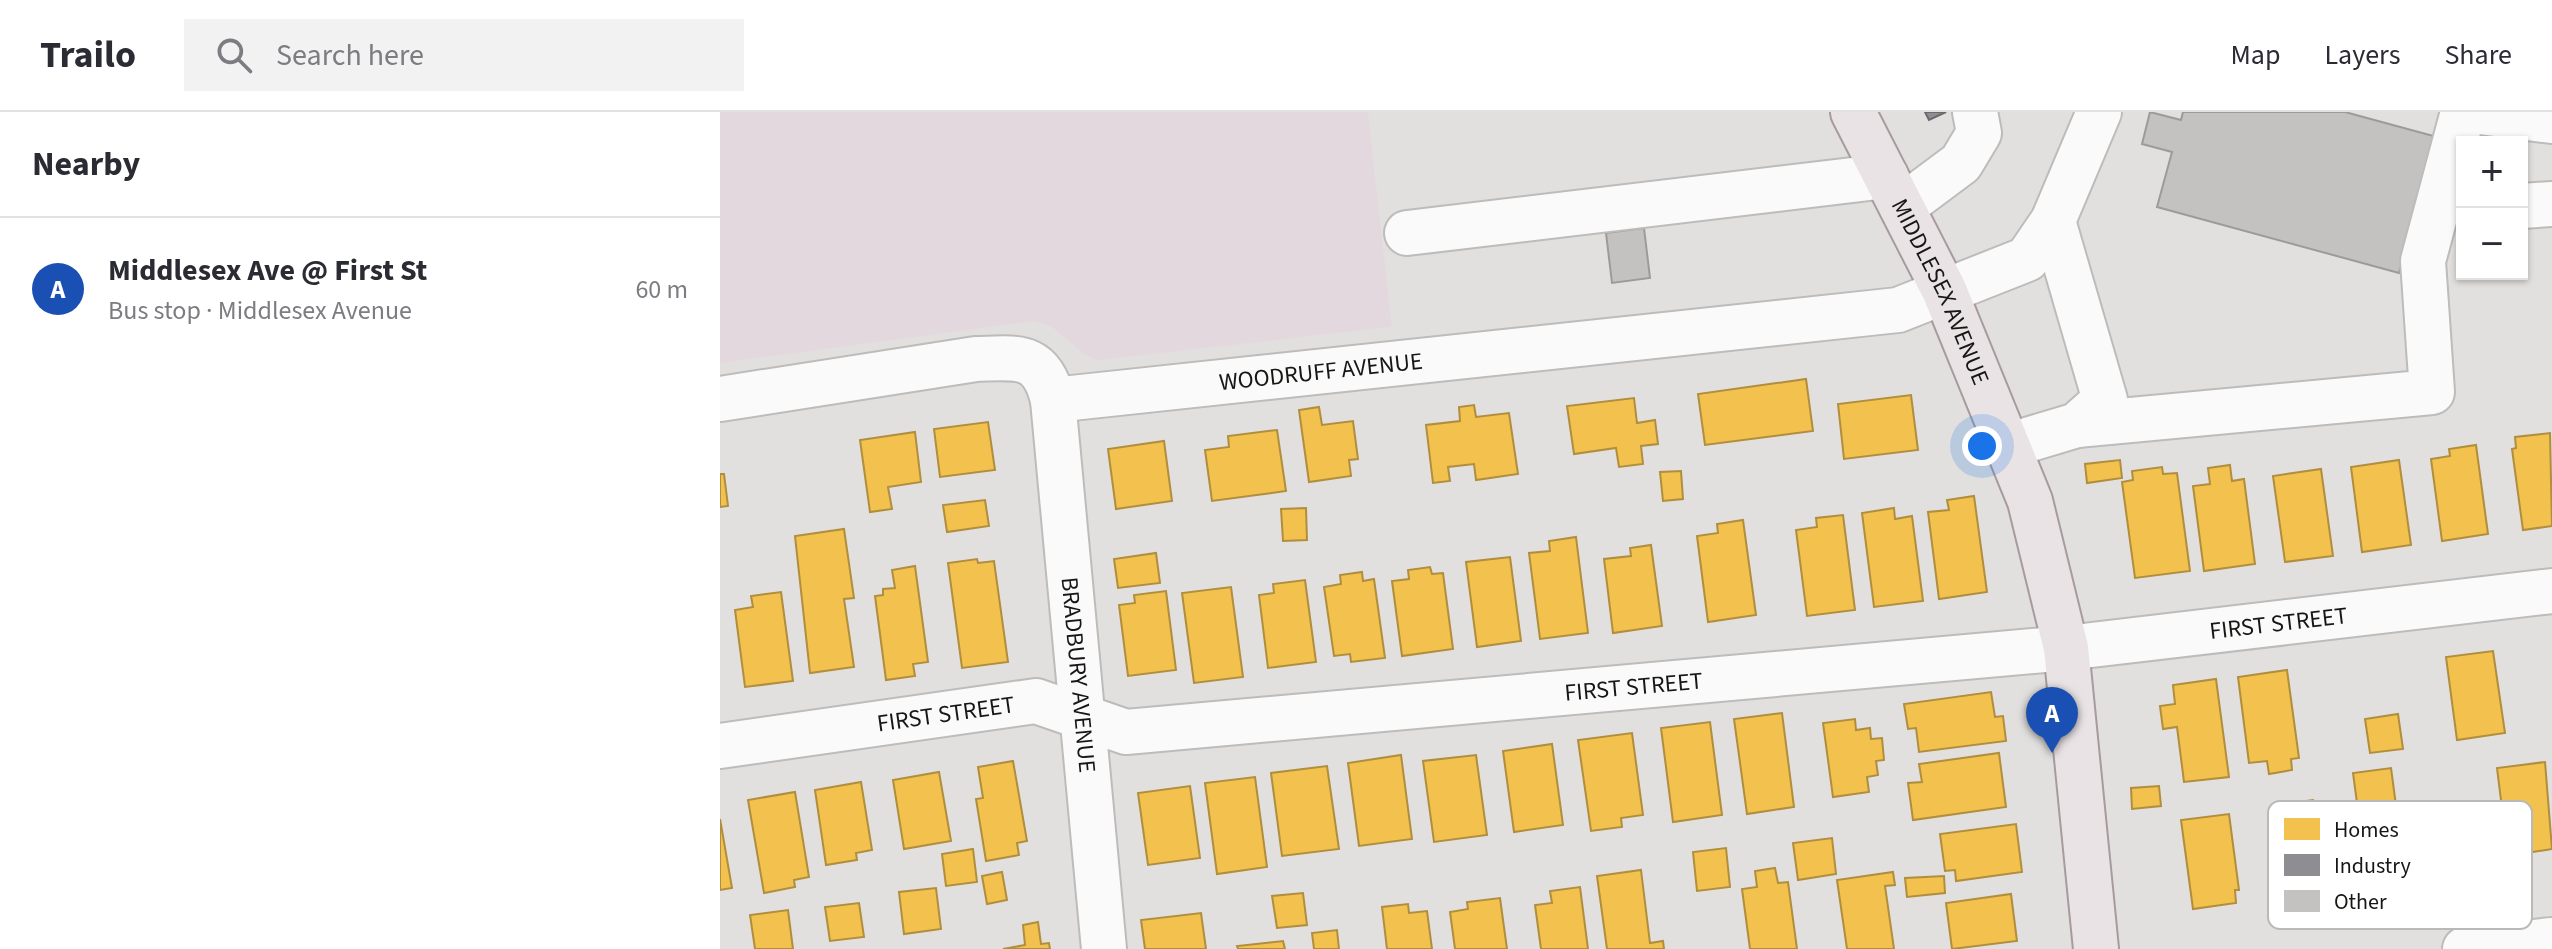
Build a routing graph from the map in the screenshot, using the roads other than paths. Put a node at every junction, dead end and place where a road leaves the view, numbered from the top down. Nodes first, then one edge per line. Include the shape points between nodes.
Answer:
1 (1853, 112) edge
2 (1975, 112) edge
3 (2099, 112) edge
4 (2463, 112) edge
5 (2479, 112) edge
6 (2552, 121) edge
7 (1894, 192) junction
8 (2552, 204) edge
9 (2528, 206) edge
10 (2449, 213) edge
11 (2053, 221) junction
12 (1407, 233) dead end
13 (1944, 290) junction
14 (720, 399) edge
15 (1053, 400) junction
16 (2077, 425) junction
17 (2010, 445) junction
18 (2552, 591) edge
19 (2066, 648) junction
20 (1080, 719) junction
21 (720, 746) edge
22 (2552, 940) edge
23 (1104, 949) edge
24 (2096, 949) edge
25 (2465, 949) edge

1 - 7 main road, MIDDLESEX AVENUE
2 - 7 street via 1979,133 1961,163
3 - 11 street, WOODRUFF AVENUE
4 - 10 street
5 - 6 street
7 - 12 street
7 - 13 main road, MIDDLESEX AVENUE
8 - 9 street
10 - 16 street via 2423,261 2432,392
11 - 13 street, WOODRUFF AVENUE via 2027,259
11 - 16 street via 2104,391 2105,400
13 - 15 street, WOODRUFF AVENUE via 1898,310
13 - 17 main road, MIDDLESEX AVENUE
14 - 15 street via 976,359 1016,358 1036,364
15 - 20 street, BRADBURY AVENUE
16 - 17 street
17 - 19 main road, MIDDLESEX AVENUE via 2030,501
18 - 19 street, FIRST STREET
19 - 20 street, FIRST STREET via 1126,732
19 - 24 main road, MIDDLESEX AVENUE
20 - 21 street, FIRST STREET via 1036,701
20 - 23 street, BRADBURY AVENUE
22 - 25 street

